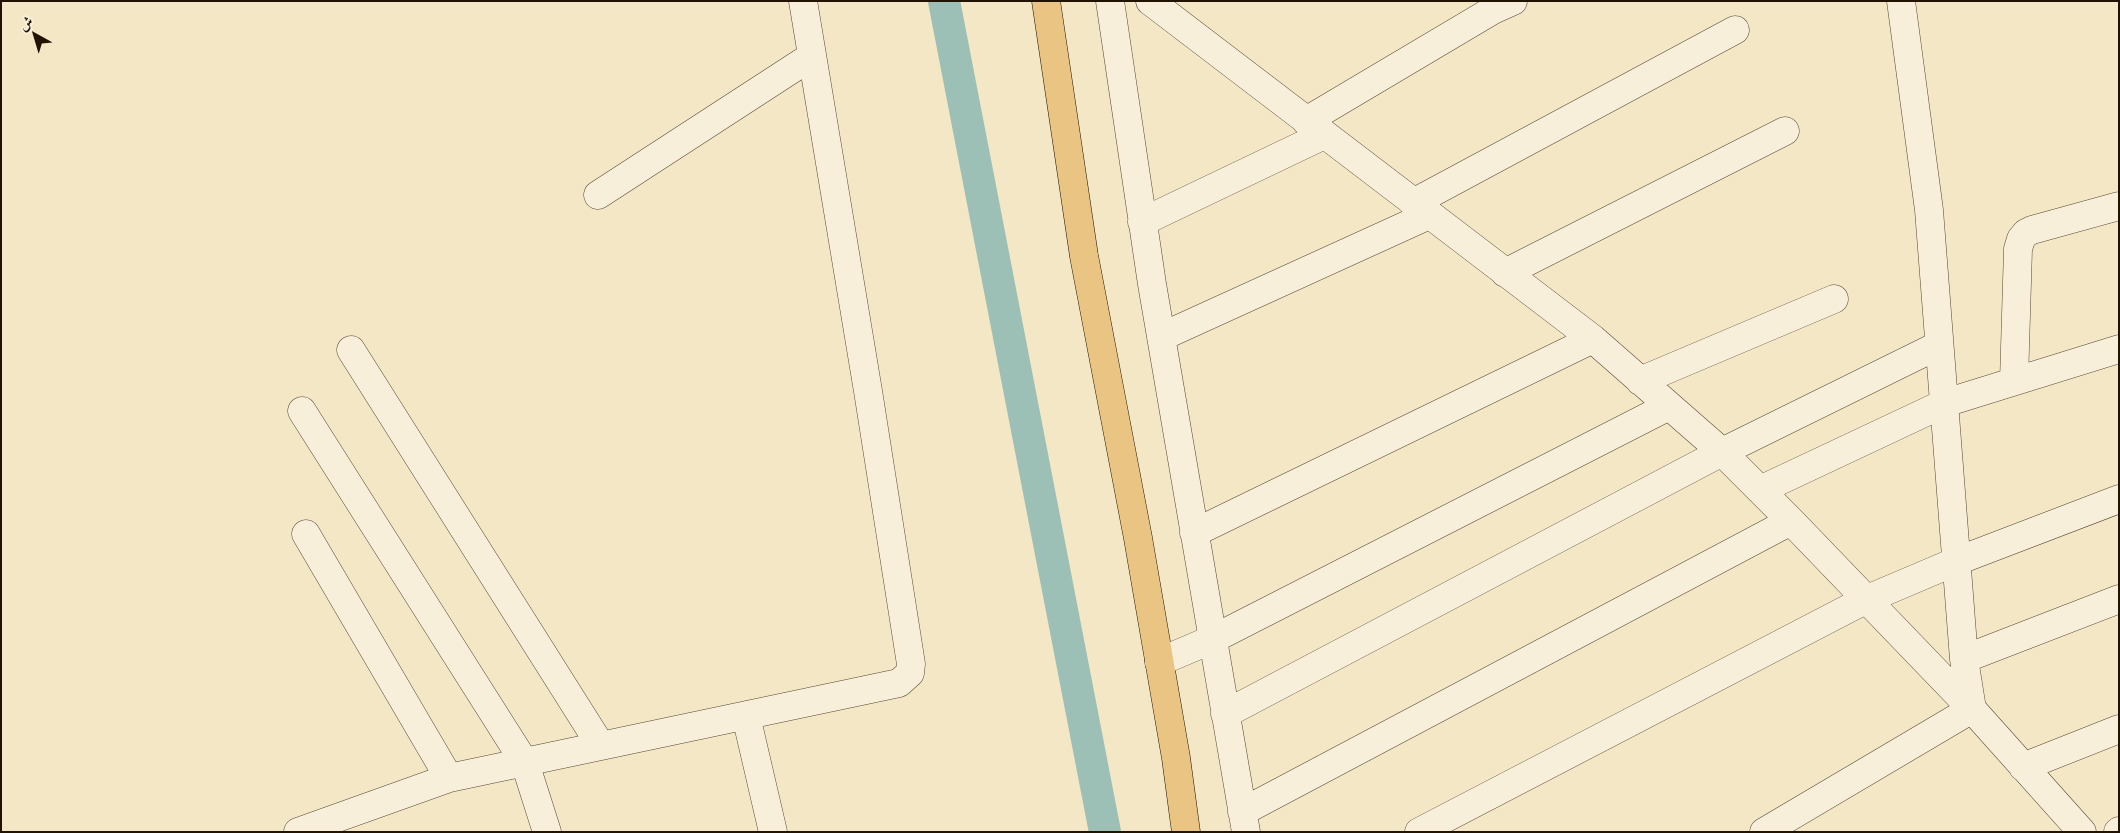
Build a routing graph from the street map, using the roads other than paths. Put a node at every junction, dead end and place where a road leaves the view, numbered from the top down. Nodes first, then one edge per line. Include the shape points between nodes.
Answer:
1 (803, 1) edge
2 (1046, 1) edge
3 (1110, 1) edge
4 (1150, 1) edge
5 (1513, 1) edge
6 (1901, 1) edge
7 (1735, 30) dead end
8 (812, 56) junction
9 (1315, 128) junction
10 (1785, 131) dead end
11 (598, 195) dead end
12 (2119, 206) edge
13 (1421, 209) junction
14 (1142, 222) junction
15 (1505, 273) junction
16 (1834, 299) dead end
17 (1161, 337) junction
18 (1593, 339) junction
19 (1940, 345) junction
20 (2119, 349) edge
21 (351, 350) dead end
22 (1640, 381) junction
23 (2014, 382) junction
24 (1944, 402) junction
25 (1668, 406) junction
26 (302, 411) dead end
27 (1722, 452) junction
28 (1760, 490) junction
29 (2119, 499) edge
30 (1791, 521) junction
31 (1194, 533) junction
32 (306, 534) dead end
33 (1957, 561) junction
34 (2119, 599) edge
35 (1865, 600) junction
36 (1213, 639) junction
37 (1964, 659) junction
38 (1159, 662) junction
39 (1972, 709) junction
40 (1225, 714) junction
41 (746, 716) junction
42 (2119, 729) edge
43 (601, 746) junction
44 (525, 763) junction
45 (2023, 767) junction
46 (449, 778) junction
47 (1244, 822) edge
48 (298, 832) edge
49 (547, 832) edge
50 (773, 832) edge
51 (1186, 832) edge
52 (1419, 832) edge
53 (1764, 832) edge
54 (2082, 832) edge

1 - 8 street
2 - 38 main road via 1084,256
3 - 14 street
4 - 9 street
5 - 9 street via 1493,10
6 - 19 street via 1929,210
7 - 13 street
8 - 11 street
8 - 41 street via 911,664 910,673 899,684
9 - 13 street
9 - 14 street
10 - 15 street
12 - 23 street via 2032,230 2021,238
13 - 15 street
13 - 17 street
14 - 17 street
15 - 18 street
16 - 22 street
17 - 31 street
18 - 22 street
18 - 31 street
19 - 24 street
19 - 27 street
20 - 23 street
21 - 43 street
22 - 25 street
23 - 24 street
24 - 28 street
24 - 33 street
25 - 27 street
25 - 36 street
26 - 44 street
27 - 28 street
27 - 40 street
28 - 30 street
29 - 33 street
30 - 35 street
30 - 47 street
31 - 36 street
32 - 46 street
33 - 35 street
33 - 37 street
34 - 37 street
35 - 39 street
35 - 52 street
36 - 38 street
36 - 40 street
37 - 39 street
38 - 51 main road
39 - 45 street
39 - 53 street
40 - 47 street
41 - 43 street
41 - 50 street
42 - 45 street
43 - 44 street
44 - 46 street
44 - 49 street
45 - 54 street
46 - 48 street

